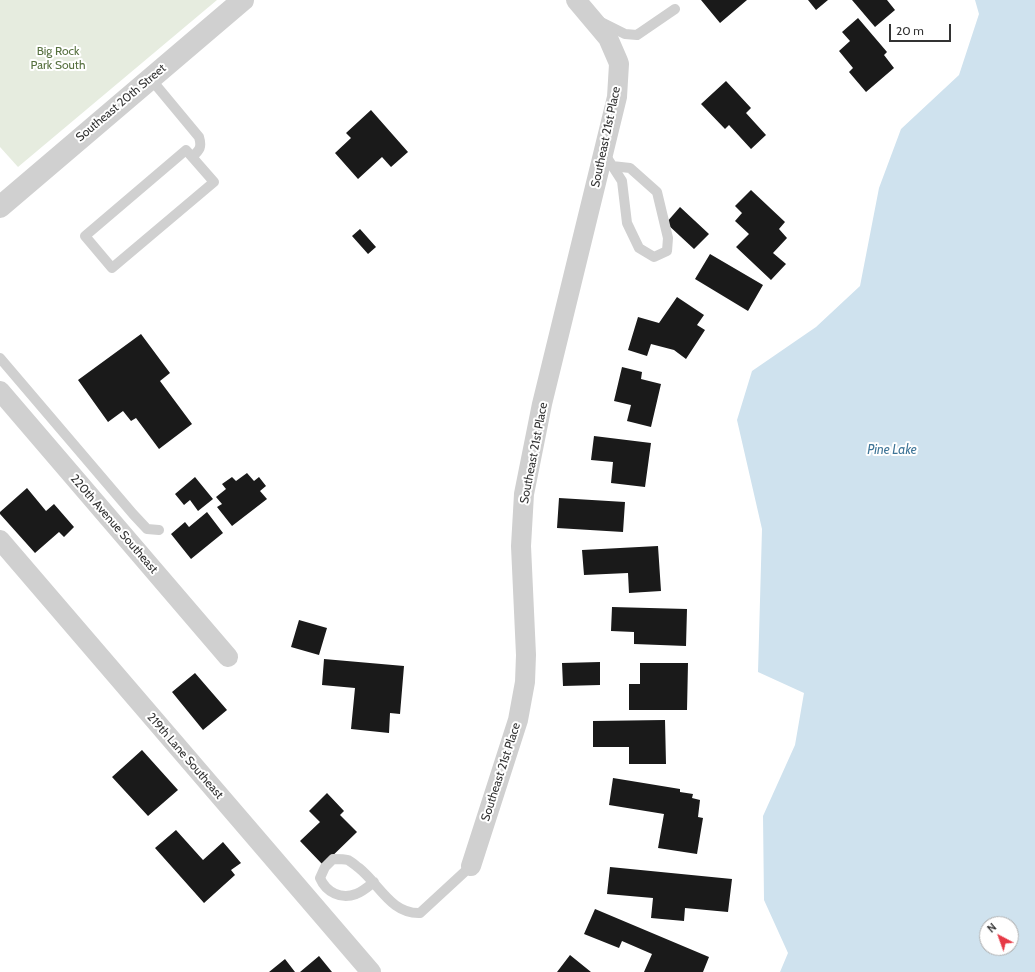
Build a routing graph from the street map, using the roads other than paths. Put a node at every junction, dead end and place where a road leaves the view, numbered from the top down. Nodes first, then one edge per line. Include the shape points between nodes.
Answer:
1 (243, 0) edge
2 (576, 0) edge
3 (675, 9) dead end
4 (591, 18) junction
5 (150, 78) junction
6 (192, 157) junction
7 (608, 160) junction
8 (0, 206) edge
9 (0, 358) edge
10 (0, 391) edge
11 (158, 530) dead end
12 (0, 540) edge
13 (228, 657) dead end
14 (471, 866) joint
15 (374, 882) junction
16 (371, 972) edge

1 - 5 street, Southeast 20th Street
2 - 4 street
3 - 4 lane via 637,35 631,36
4 - 7 street, Southeast 21st Place via 608,38 620,64
5 - 6 lane via 199,137 200,150
5 - 8 street, Southeast 20th Street
6 - 6 lane via 186,150 85,236 112,268 214,182
7 - 7 lane via 622,181 627,224 639,248 654,257 668,251 668,238 657,192 630,168
7 - 14 street, Southeast 21st Place via 542,404 524,494 521,546 525,682 518,720
9 - 11 lane via 132,514 147,529
10 - 13 street, 220th Avenue Southeast
12 - 16 street, 219th Lane Southeast
14 - 15 lane via 420,913 408,913 394,906
15 - 15 lane via 349,860 333,859 325,867 320,878 324,887 339,895 355,895

